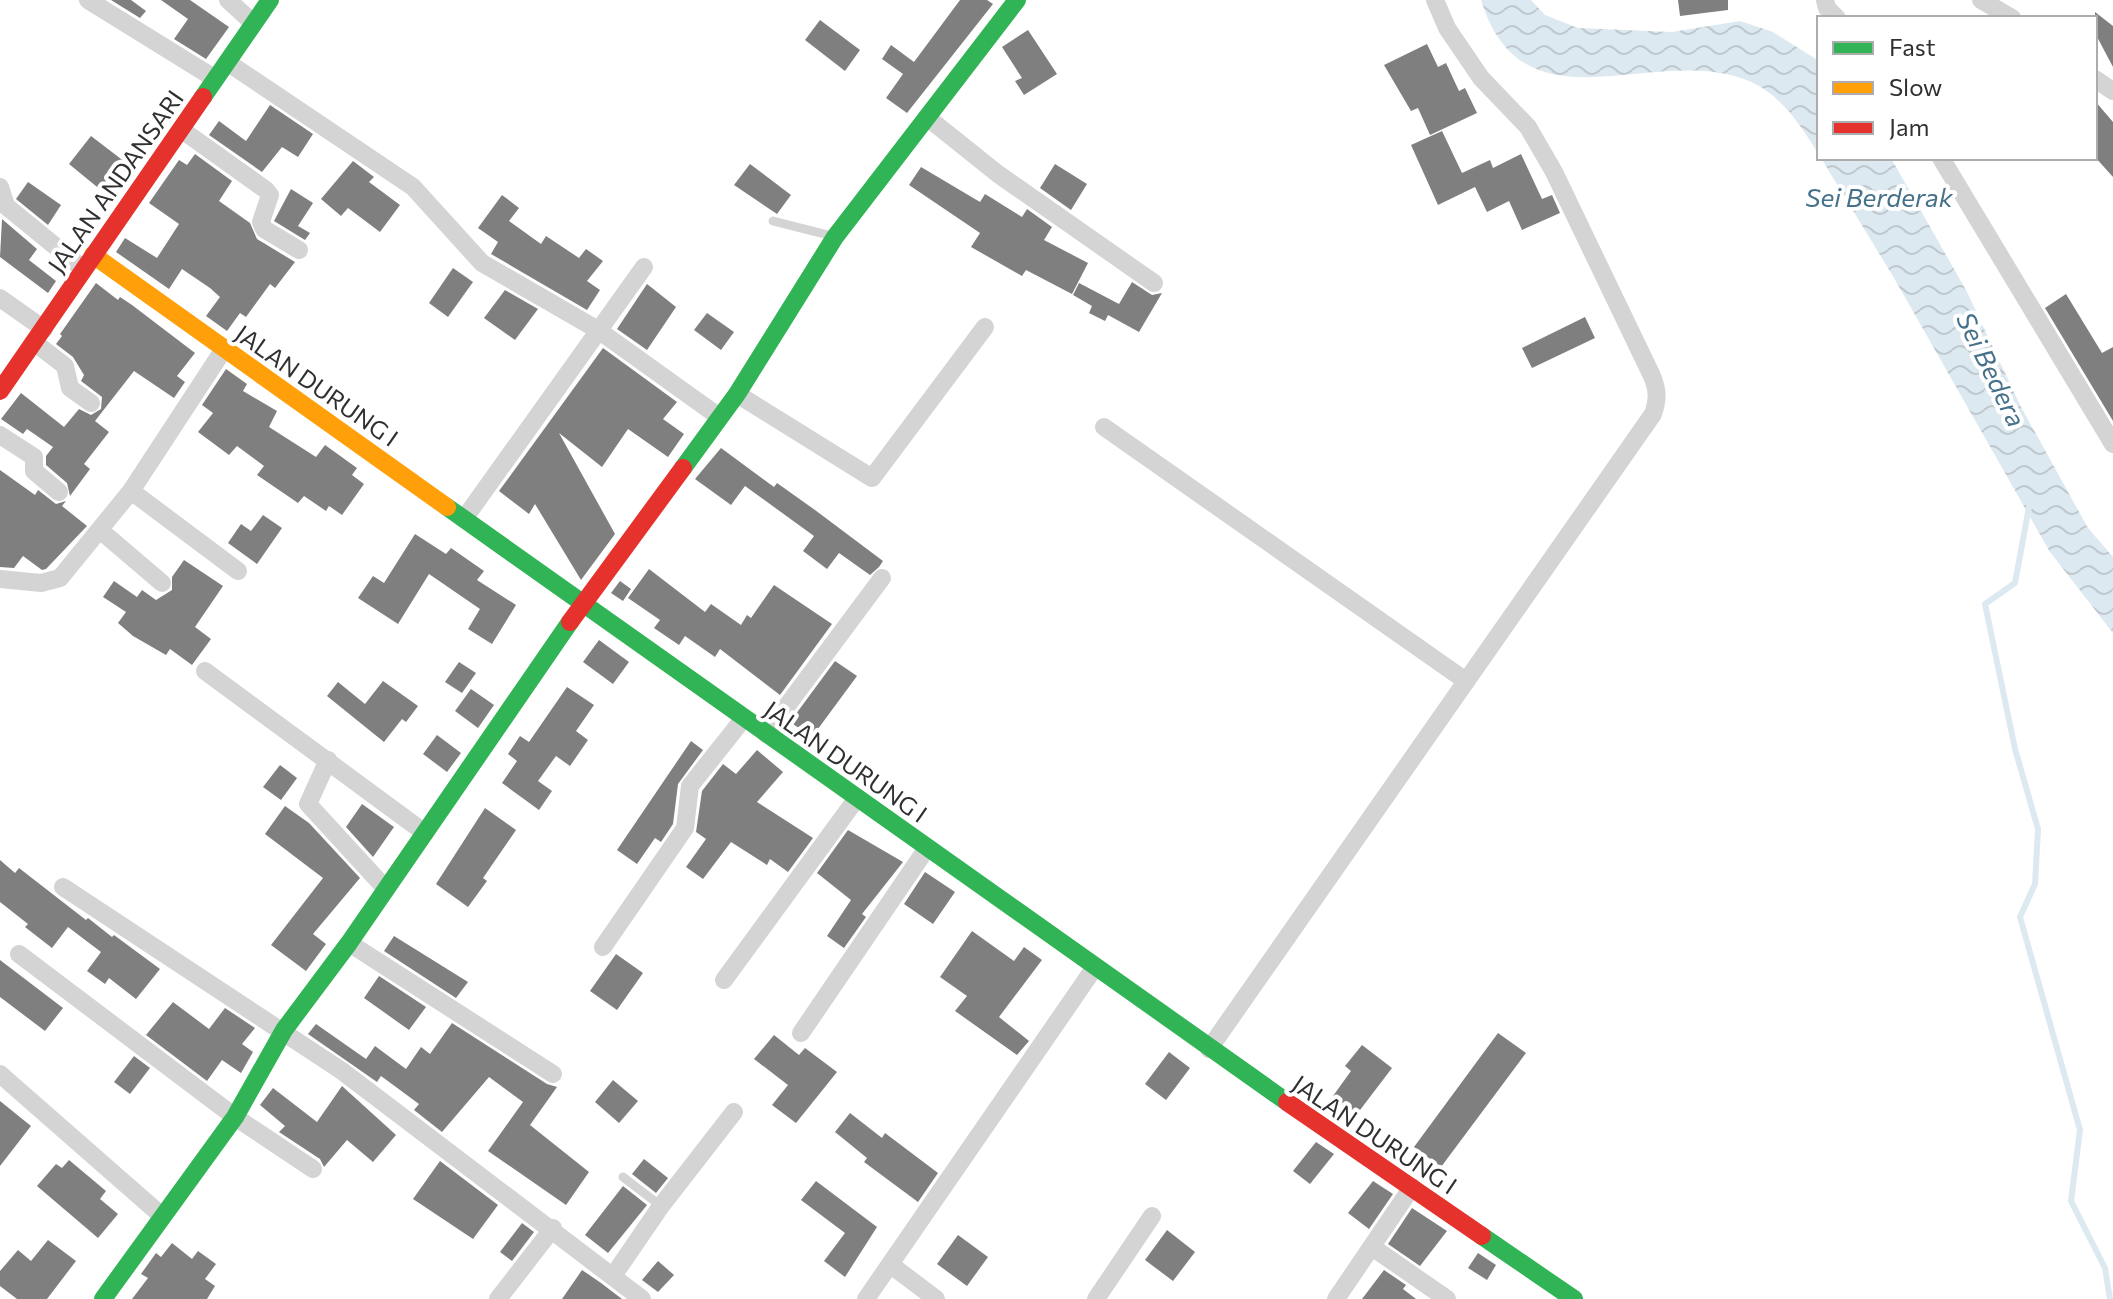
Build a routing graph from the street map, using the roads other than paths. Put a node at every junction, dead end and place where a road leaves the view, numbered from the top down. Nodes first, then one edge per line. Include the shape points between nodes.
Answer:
1 (88, 0) edge
2 (228, 0) edge
3 (270, 0) edge
4 (1435, 0) edge
5 (1981, 0) edge
6 (1008, 3) edge
7 (2009, 16) edge
8 (253, 23) junction
9 (227, 62) junction
10 (214, 78) junction
11 (928, 118) junction
12 (182, 130) junction
13 (1942, 160) edge
14 (0, 187) edge
15 (773, 221) dead end
16 (835, 237) junction
17 (299, 250) dead end
18 (88, 262) junction
19 (644, 267) dead end
20 (1154, 283) dead end
21 (0, 298) edge
22 (985, 327) dead end
23 (598, 330) junction
24 (39, 335) junction
25 (224, 349) junction
26 (0, 391) edge
27 (737, 394) junction
28 (91, 403) dead end
29 (718, 416) junction
30 (1104, 427) dead end
31 (0, 435) edge
32 (2111, 437) edge
33 (131, 491) junction
34 (59, 492) dead end
35 (464, 519) junction
36 (101, 531) junction
37 (238, 571) dead end
38 (882, 578) dead end
39 (0, 579) edge
40 (162, 583) dead end
41 (583, 604) junction
42 (205, 671) dead end
43 (1466, 681) junction
44 (744, 718) junction
45 (766, 734) junction
46 (328, 760) junction
47 (857, 798) junction
48 (425, 833) junction
49 (927, 848) junction
50 (63, 887) dead end
51 (386, 889) junction
52 (349, 943) junction
53 (603, 947) dead end
54 (19, 954) dead end
55 (1095, 967) junction
56 (724, 980) dead end
57 (284, 1030) junction
58 (801, 1033) dead end
59 (1209, 1049) junction
60 (0, 1074) edge
61 (553, 1074) dead end
62 (734, 1112) dead end
63 (235, 1117) junction
64 (313, 1169) dead end
65 (623, 1177) dead end
66 (1412, 1187) junction
67 (661, 1206) junction
68 (162, 1216) junction
69 (1152, 1216) dead end
70 (553, 1228) junction
71 (1372, 1247) junction
72 (891, 1265) junction
73 (613, 1276) junction
74 (105, 1298) edge
75 (498, 1299) edge
76 (642, 1299) edge
77 (866, 1299) edge
78 (936, 1299) edge
79 (1096, 1299) edge
80 (1336, 1299) edge
81 (1447, 1299) edge
82 (1574, 1299) edge

1 - 10 street
2 - 8 street
3 - 8 street, JALAN ANDANSARI
4 - 43 street via 1472,66 1528,127 1554,172 1658,391 1653,414
5 - 7 street
6 - 11 street
8 - 9 street, JALAN ANDANSARI
9 - 10 street, JALAN ANDANSARI
9 - 23 street via 413,187 482,263
10 - 12 street, JALAN ANDANSARI
11 - 16 street
11 - 20 street
12 - 17 street via 266,190 270,195 261,222 264,229
12 - 18 street, JALAN ANDANSARI
13 - 32 street
14 - 18 street via 6,206
15 - 16 lane
16 - 27 street
18 - 24 street, JALAN ANDANSARI
18 - 25 street, JALAN DURUNG I
19 - 23 street
21 - 24 street
22 - 27 street via 872,478
23 - 29 street
23 - 35 street
24 - 26 street, JALAN ANDANSARI
24 - 28 street via 65,366 70,388
25 - 33 street
25 - 35 street, JALAN DURUNG I
27 - 29 street
29 - 41 street
30 - 43 street
31 - 34 street via 34,457 34,471
33 - 36 street
33 - 37 street
35 - 41 street, JALAN DURUNG I
36 - 39 street via 60,578 41,583
36 - 40 street
38 - 45 street
41 - 44 street, JALAN DURUNG I
41 - 48 street
42 - 46 street
43 - 59 street
44 - 45 street, JALAN DURUNG I
44 - 53 street via 690,786 685,828
45 - 47 street, JALAN DURUNG I
46 - 48 street
46 - 51 street via 308,804
47 - 49 street, JALAN DURUNG I
47 - 56 street
48 - 51 street
49 - 55 street, JALAN DURUNG I
49 - 58 street
50 - 57 street
51 - 52 street
52 - 57 street
52 - 61 street
54 - 63 street
55 - 59 street, JALAN DURUNG I
55 - 72 street
57 - 63 street
57 - 70 street
59 - 66 street, JALAN DURUNG I
60 - 68 street
62 - 67 street
63 - 64 street
63 - 68 street
65 - 67 lane
66 - 71 street
66 - 82 street, JALAN DURUNG I
67 - 73 street
68 - 74 street
69 - 79 street
70 - 73 street
70 - 75 street
71 - 80 street
71 - 81 street
72 - 77 street
72 - 78 street
73 - 76 street

